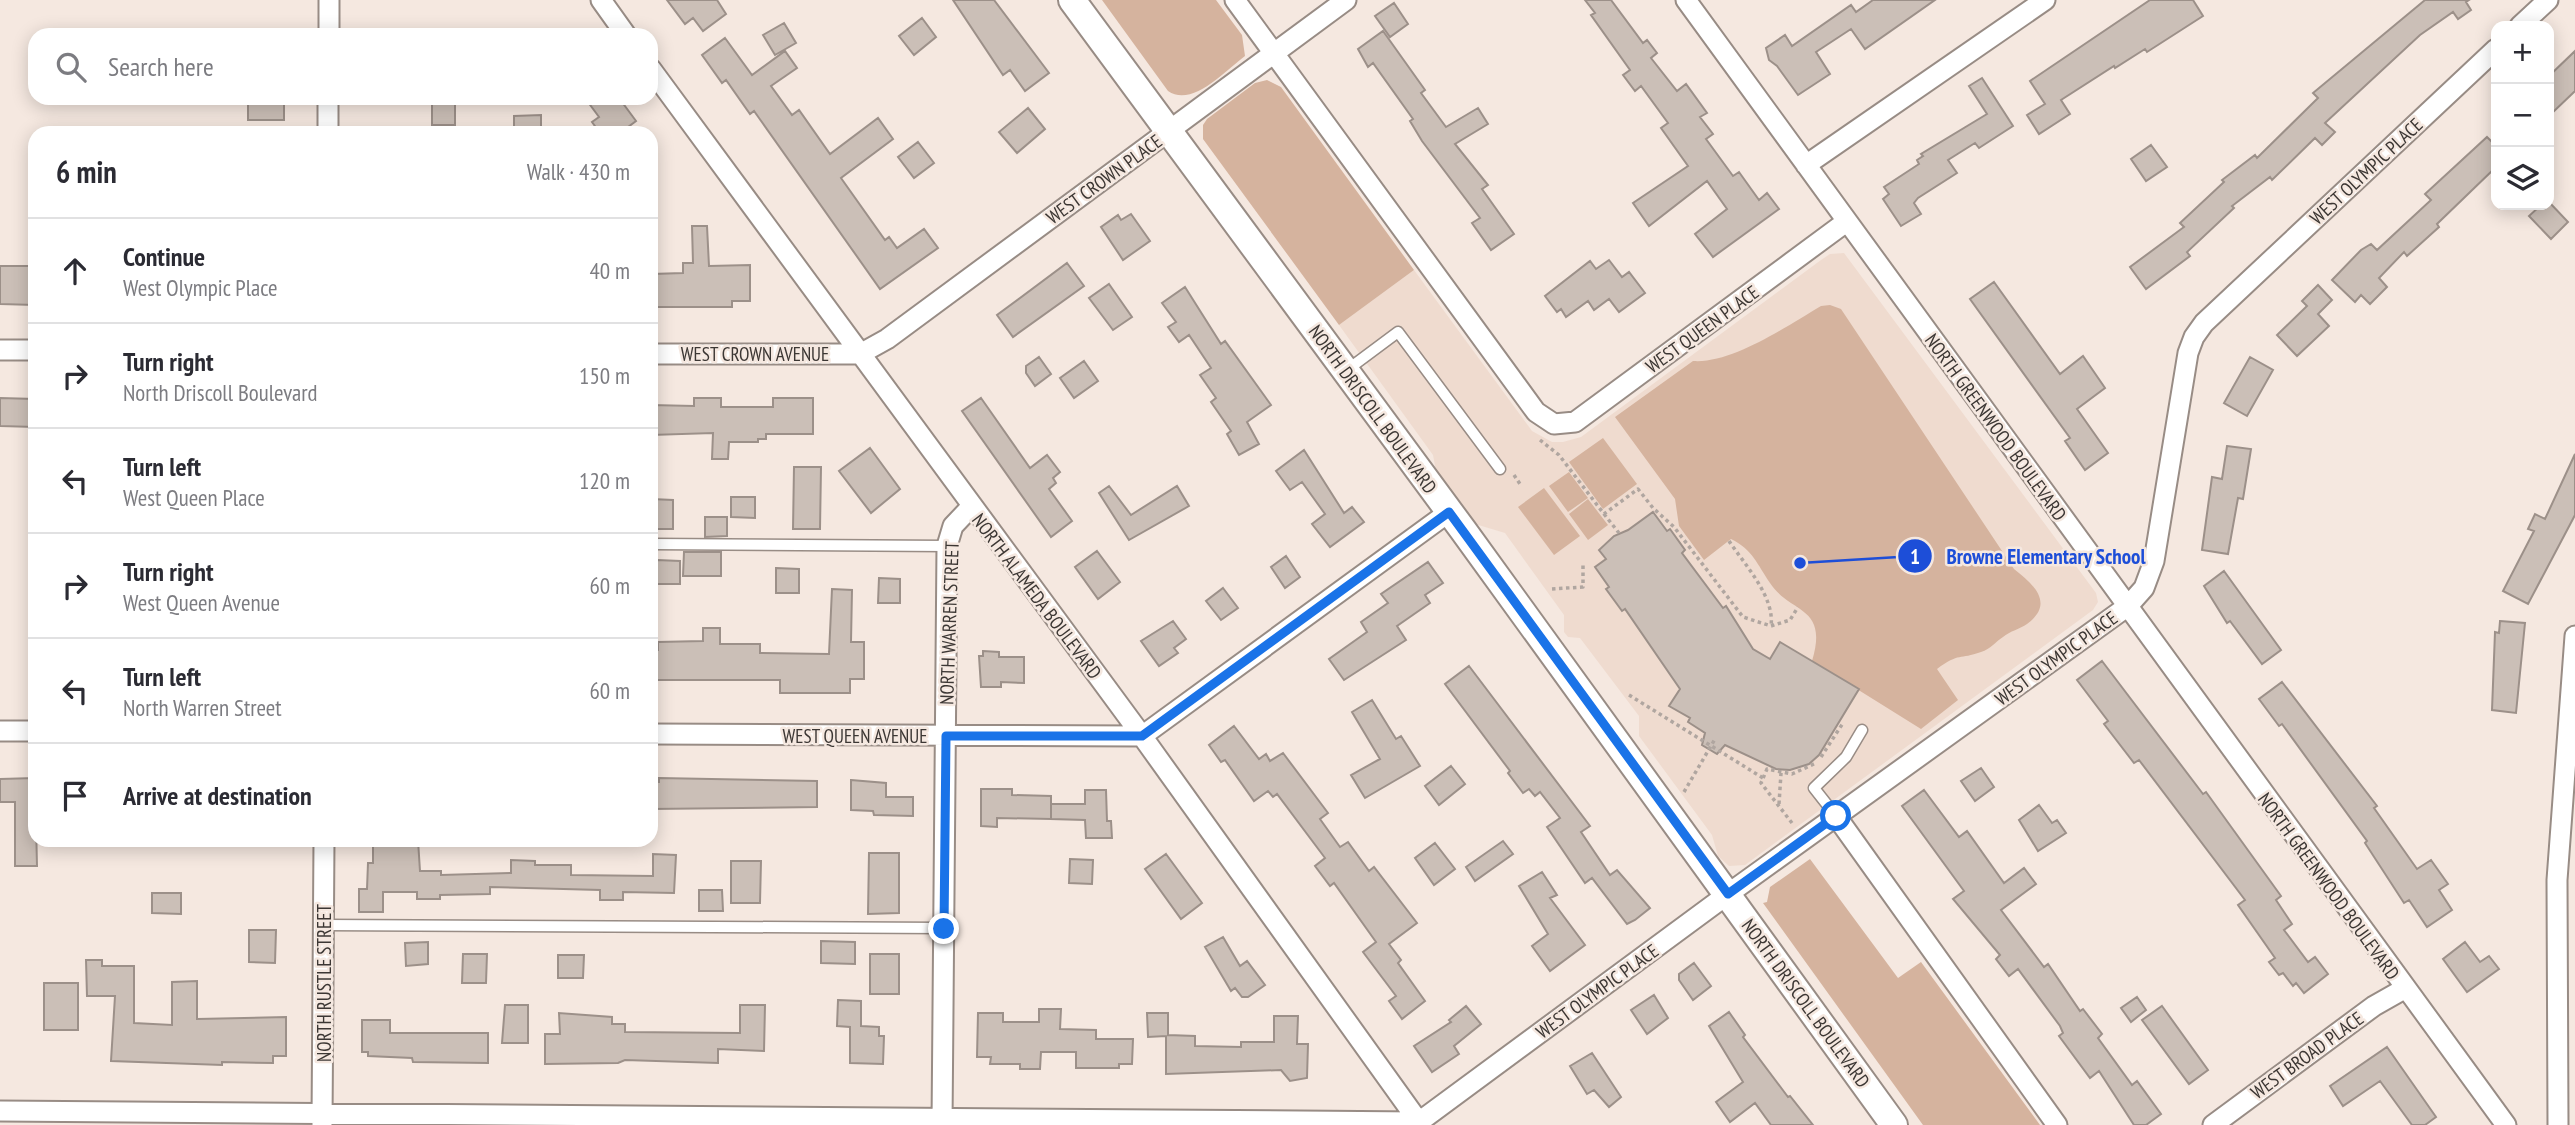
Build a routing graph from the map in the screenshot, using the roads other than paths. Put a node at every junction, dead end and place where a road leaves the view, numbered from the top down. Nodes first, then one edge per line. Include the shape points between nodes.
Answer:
1 (329, 0) edge
2 (601, 0) edge
3 (1072, 0) edge
4 (1235, 0) edge
5 (1346, 0) edge
6 (1686, 0) edge
7 (2045, 0) edge
8 (2548, 0) edge
9 (2525, 21) edge
10 (329, 28) edge
11 (621, 28) edge
12 (1274, 53) junction
13 (2491, 53) edge
14 (658, 79) edge
15 (328, 105) edge
16 (328, 126) edge
17 (1168, 132) junction
18 (1806, 165) junction
19 (1846, 222) junction
20 (0, 350) edge
21 (28, 350) edge
22 (658, 354) edge
23 (860, 354) junction
24 (1345, 372) junction
25 (1500, 469) dead end
26 (971, 507) junction
27 (1449, 512) junction
28 (658, 544) edge
29 (947, 546) junction
30 (2128, 606) junction
31 (2575, 636) edge
32 (1862, 730) dead end
33 (0, 731) edge
34 (28, 731) edge
35 (658, 734) edge
36 (946, 736) junction
37 (1142, 736) junction
38 (1836, 816) junction
39 (324, 847) edge
40 (1728, 894) junction
41 (324, 925) junction
42 (944, 929) junction
43 (2404, 989) junction
44 (0, 1111) edge
45 (322, 1119) edge
46 (942, 1121) edge
47 (1420, 1124) edge
48 (1894, 1125) edge
49 (2057, 1125) edge
50 (2213, 1125) edge
51 (2506, 1125) edge
52 (2558, 1125) edge

1 - 10 street
2 - 11 street
3 - 17 main road, NORTH DRISCOLL BOULEVARD
4 - 12 street
5 - 12 street, WEST CROWN PLACE
6 - 18 street, NORTH GREENWOOD BOULEVARD
7 - 18 street
8 - 9 street
12 - 17 street, WEST CROWN PLACE
12 - 19 street, WEST QUEEN PLACE via 1536,412 1554,424 1575,422
13 - 30 street, WEST OLYMPIC PLACE via 2194,337 2154,561 2144,588
14 - 23 street, NORTH ALAMEDA BOULEVARD
15 - 16 street
17 - 23 street, WEST CROWN PLACE via 887,339
17 - 24 main road, NORTH DRISCOLL BOULEVARD
18 - 19 street, NORTH GREENWOOD BOULEVARD
19 - 30 street, NORTH GREENWOOD BOULEVARD
20 - 21 street
22 - 23 street, WEST CROWN AVENUE
23 - 26 street, NORTH ALAMEDA BOULEVARD
24 - 25 lane via 1398,332
24 - 27 main road, NORTH DRISCOLL BOULEVARD
26 - 29 street, NORTH WARREN STREET via 953,527
26 - 37 street, NORTH ALAMEDA BOULEVARD
27 - 37 street
27 - 40 main road, NORTH DRISCOLL BOULEVARD
28 - 29 lane
29 - 36 street, NORTH WARREN STREET
30 - 38 street, WEST OLYMPIC PLACE
30 - 43 street, NORTH GREENWOOD BOULEVARD
31 - 52 street via 2557,880
32 - 38 lane via 1846,757 1814,788
33 - 34 street
35 - 36 street, WEST QUEEN AVENUE
36 - 37 street, WEST QUEEN AVENUE
36 - 42 street, NORTH WARREN STREET
37 - 47 street, NORTH ALAMEDA BOULEVARD
38 - 40 street, WEST OLYMPIC PLACE
38 - 49 street
39 - 41 street, NORTH RUSTLE STREET
40 - 47 street, WEST OLYMPIC PLACE
40 - 48 main road, NORTH DRISCOLL BOULEVARD
41 - 42 lane
41 - 45 street, NORTH RUSTLE STREET
42 - 46 street, NORTH WARREN STREET
43 - 50 street, WEST BROAD PLACE via 2374,1006
43 - 51 street, NORTH GREENWOOD BOULEVARD
44 - 45 street
45 - 46 street
46 - 47 street

